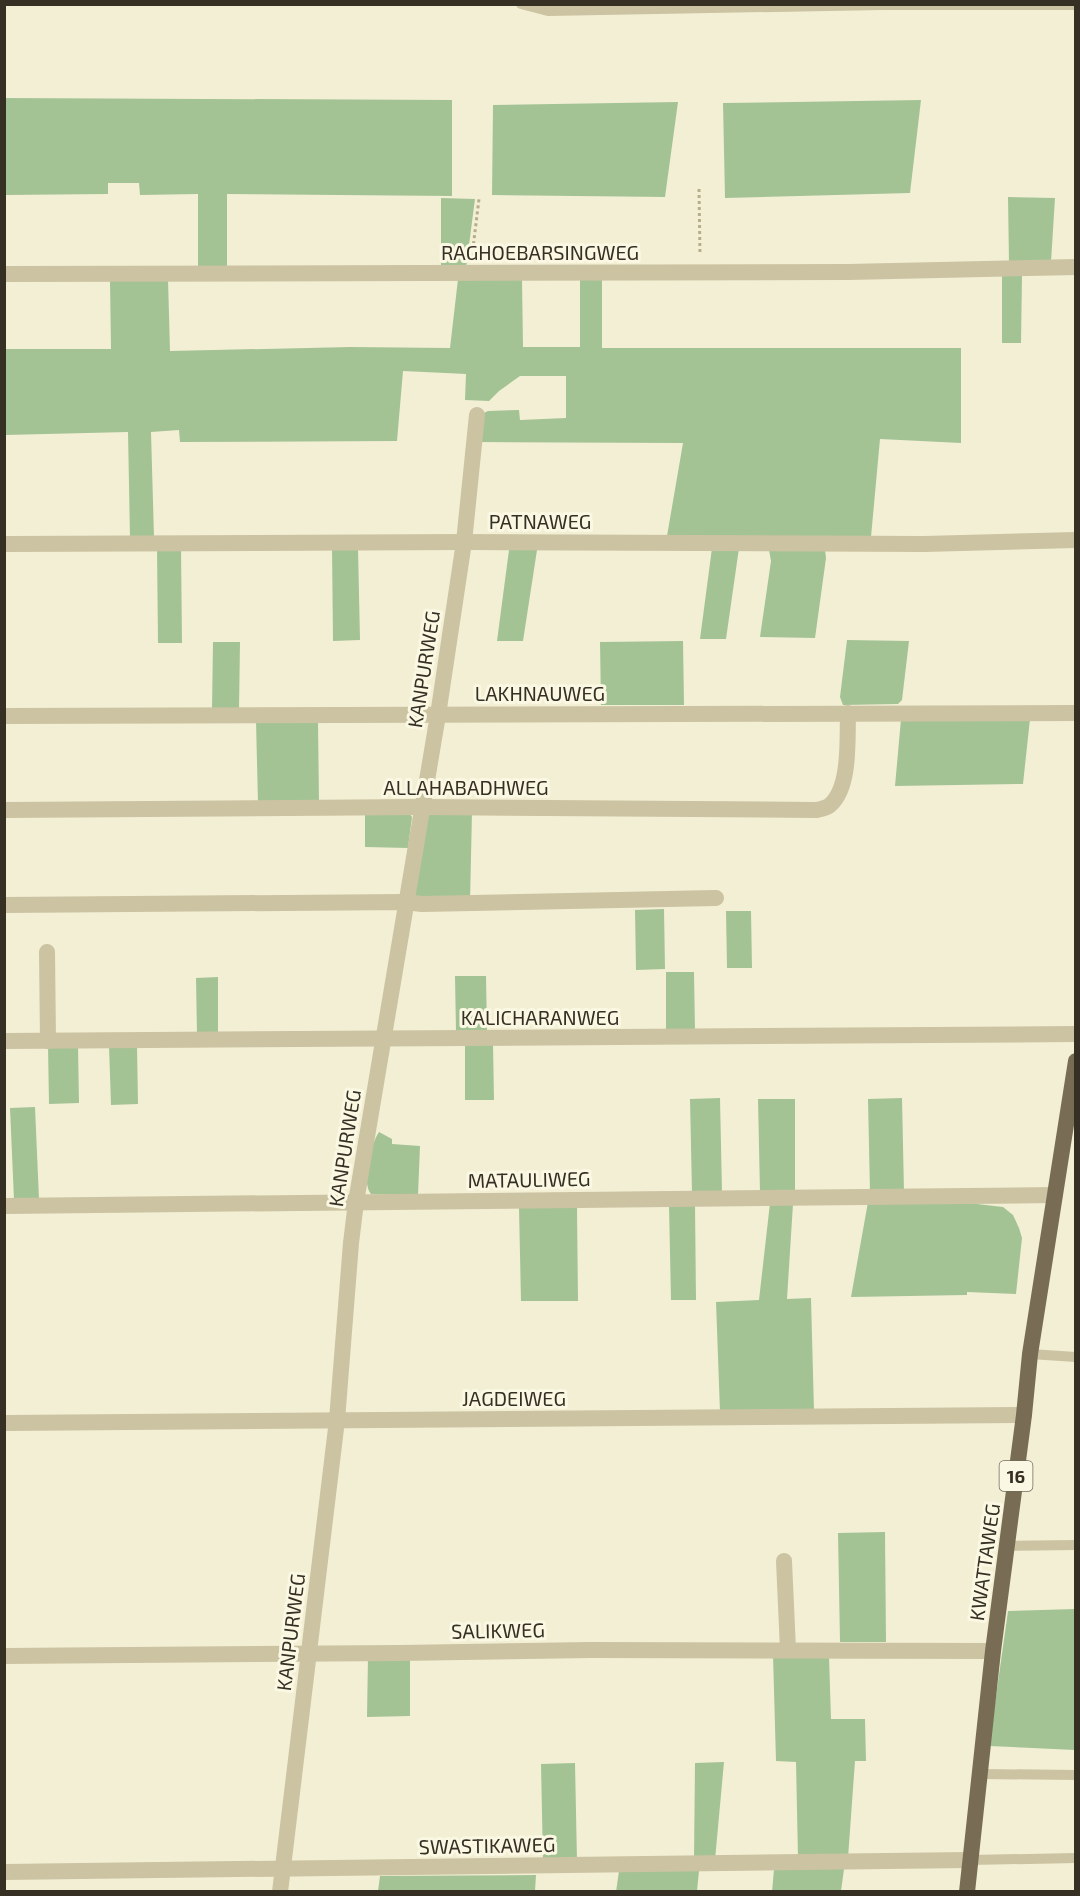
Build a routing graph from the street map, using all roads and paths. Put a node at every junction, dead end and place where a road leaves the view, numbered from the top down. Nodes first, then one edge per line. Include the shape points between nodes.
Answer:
1 (521, 4) edge
2 (1076, 5) edge
3 (699, 189) dead end
4 (479, 199) dead end
5 (1076, 267) edge
6 (700, 272) junction
7 (470, 273) junction
8 (4, 274) edge
9 (477, 415) dead end
10 (1076, 540) edge
11 (464, 542) junction
12 (4, 544) edge
13 (848, 713) junction
14 (1076, 713) edge
15 (438, 715) junction
16 (4, 716) edge
17 (421, 807) junction
18 (4, 810) edge
19 (716, 898) dead end
20 (405, 902) junction
21 (4, 905) edge
22 (47, 952) dead end
23 (1076, 1034) edge
24 (384, 1039) junction
25 (4, 1041) edge
26 (48, 1041) junction
27 (1076, 1061) edge
28 (1054, 1195) junction
29 (356, 1202) junction
30 (4, 1206) edge
31 (1029, 1354) junction
32 (1076, 1357) edge
33 (1024, 1415) junction
34 (337, 1420) junction
35 (4, 1423) edge
36 (1076, 1545) edge
37 (1007, 1546) junction
38 (784, 1561) dead end
39 (788, 1650) junction
40 (993, 1651) junction
41 (308, 1654) junction
42 (4, 1656) edge
43 (981, 1774) junction
44 (1076, 1775) edge
45 (1076, 1858) edge
46 (970, 1860) junction
47 (283, 1869) junction
48 (4, 1872) edge
49 (280, 1892) edge
50 (967, 1892) edge

1 - 2 lane via 548,11
3 - 6 path
4 - 7 path
5 - 6 street, RAGHOEBARSINGWEG
6 - 7 street, RAGHOEBARSINGWEG
7 - 8 street, RAGHOEBARSINGWEG
9 - 11 street, KANPURWEG
10 - 11 street, PATNAWEG via 924,544
11 - 12 street, PATNAWEG
11 - 15 street, KANPURWEG
13 - 14 street, LAKHNAUWEG
13 - 15 street, LAKHNAUWEG
13 - 17 street, ALLAHABADHWEG via 842,787 830,806 817,810
15 - 16 street, LAKHNAUWEG
15 - 17 street, KANPURWEG
17 - 18 street, ALLAHABADHWEG
17 - 20 street, KANPURWEG
19 - 20 street
20 - 21 street
20 - 24 street, KANPURWEG
22 - 26 street
23 - 24 street, KALICHARANWEG
24 - 26 street, KALICHARANWEG
24 - 29 street, KANPURWEG
25 - 26 street, KALICHARANWEG
27 - 28 main road, KWATTAWEG / 16
28 - 29 street, MATAULIWEG
28 - 31 main road, KWATTAWEG / 16
29 - 30 street, MATAULIWEG
29 - 34 street, KANPURWEG
31 - 32 lane
31 - 33 main road, KWATTAWEG / 16
33 - 34 street, JAGDEIWEG
33 - 37 main road, KWATTAWEG / 16
34 - 35 street, JAGDEIWEG
34 - 41 street, KANPURWEG
36 - 37 lane
37 - 40 main road, KWATTAWEG / 16
38 - 39 street
39 - 40 street, SALIKWEG
39 - 41 street, SALIKWEG
40 - 43 main road, KWATTAWEG / 16
41 - 42 street, SALIKWEG
41 - 47 street, KANPURWEG
43 - 44 lane
43 - 46 main road, KWATTAWEG / 16
45 - 46 lane
46 - 47 street, SWASTIKAWEG
46 - 50 main road, KWATTAWEG / 16
47 - 48 street, SWASTIKAWEG
47 - 49 street, KANPURWEG

